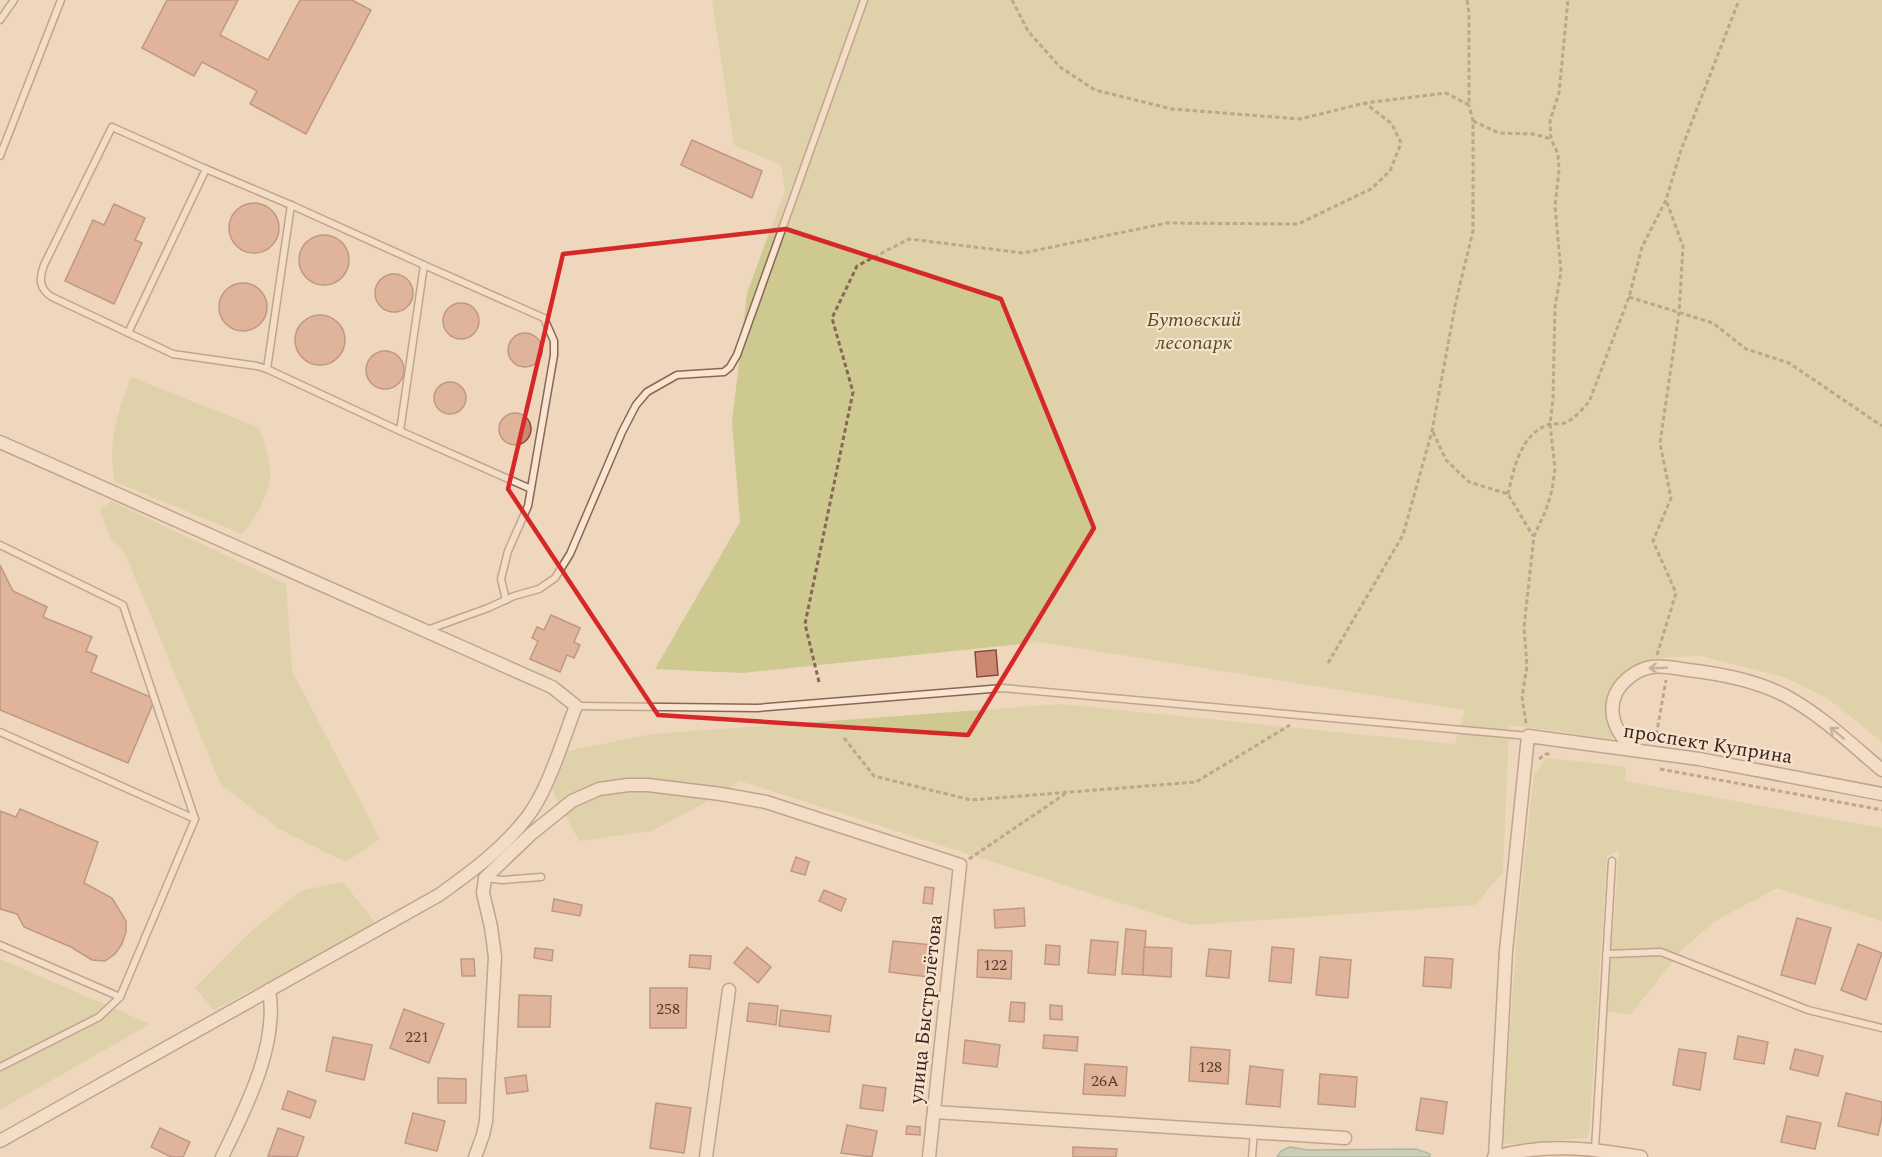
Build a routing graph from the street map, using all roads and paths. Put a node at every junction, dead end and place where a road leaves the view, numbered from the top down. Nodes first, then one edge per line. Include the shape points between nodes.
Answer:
1 (14, 0) edge
2 (61, 0) edge
3 (864, 0) edge
4 (1012, 0) edge
5 (1467, 0) edge
6 (1568, 0) edge
7 (1739, 0) edge
8 (0, 20) edge
9 (1365, 104) junction
10 (1469, 105) junction
11 (1473, 121) junction
12 (1551, 139) junction
13 (0, 156) edge
14 (206, 169) junction
15 (1665, 200) junction
16 (291, 205) junction
17 (424, 265) junction
18 (1629, 297) junction
19 (1679, 313) junction
20 (128, 333) junction
21 (267, 369) junction
22 (1550, 424) junction
23 (1882, 426) edge
24 (400, 430) junction
25 (1432, 431) junction
26 (0, 442) edge
27 (531, 489) junction
28 (1508, 494) junction
29 (1534, 536) junction
30 (0, 545) edge
31 (506, 600) junction
32 (426, 631) junction
33 (1328, 663) dead end
34 (1654, 667) junction
35 (1668, 667) junction
36 (819, 682) dead end
37 (576, 706) junction
38 (1292, 724) dead end
39 (0, 732) edge
40 (1528, 736) junction
41 (844, 738) dead end
42 (1633, 750) junction
43 (1653, 753) junction
44 (1563, 755) dead end
45 (1526, 768) junction
46 (1882, 770) edge
47 (1067, 793) junction
48 (1882, 794) edge
49 (1882, 810) edge
50 (195, 819) junction
51 (1612, 861) dead end
52 (960, 865) junction
53 (541, 877) dead end
54 (485, 878) junction
55 (0, 945) edge
56 (1606, 954) junction
57 (269, 990) junction
58 (729, 990) dead end
59 (120, 997) junction
60 (1882, 1028) edge
61 (0, 1067) edge
62 (934, 1112) junction
63 (1254, 1132) junction
64 (1345, 1138) dead end
65 (0, 1141) edge
66 (1594, 1149) junction
67 (222, 1157) edge
68 (475, 1157) edge
69 (706, 1157) edge
70 (929, 1157) edge
71 (1252, 1157) edge
72 (1495, 1157) edge
73 (1641, 1157) edge

1 - 8 lane
2 - 13 lane
3 - 31 lane via 730,367 724,372 677,375 647,392 622,432 570,554 555,578 539,589
4 - 9 path via 1028,31 1060,67 1095,90 1173,109 1300,119
5 - 10 path
6 - 12 path via 1559,93 1550,121
7 - 15 path
9 - 10 path via 1446,93
9 - 36 path via 1392,124 1401,143 1390,171 1371,189 1298,224 1167,223 1023,253 909,239 857,266 832,318 853,392 805,624
10 - 11 path
11 - 12 path via 1499,133
11 - 25 path via 1473,231
12 - 22 path via 1558,154 1555,206 1562,272 1555,307
14 - 16 lane
14 - 20 lane
14 - 20 lane via 112,127 44,265 41,284 47,294
15 - 18 path via 1642,247
15 - 19 path via 1683,246
16 - 17 lane
16 - 21 lane
17 - 24 lane
17 - 27 lane via 544,318 549,327 554,355
18 - 19 path
18 - 22 path via 1589,402 1564,423
19 - 23 path via 1713,323 1746,349 1789,363
19 - 34 path via 1660,443 1671,498 1653,541 1676,593
20 - 21 lane via 173,354
21 - 24 lane
22 - 28 path via 1528,437 1513,470
22 - 29 path via 1555,469 1546,510
24 - 27 lane
25 - 28 path via 1446,460 1469,482
25 - 33 path via 1403,534
26 - 32 street
27 - 31 lane via 501,579
28 - 29 path
29 - 40 path via 1524,627 1527,666 1522,697
30 - 50 lane via 123,605
31 - 32 lane
32 - 37 street via 552,687
35 -> 34 street
34 - 42 street via 1630,676 1614,700 1615,726
35 - 43 path
46 -> 35 street via 1785,695 1733,677
37 - 40 lane via 757,708 1003,688
37 - 57 street via 543,790 529,815 501,846 439,895
38 - 47 path via 1196,782
39 - 50 lane
40 - 42 street, проспект Куприна
40 - 45 street
41 - 47 path via 874,777 971,800
42 - 43 street, проспект Куприна
43 - 48 street, проспект Куприна
43 - 49 path via 1650,767
44 - 45 path via 1546,754 1540,757 1536,768
45 - 72 street via 1506,951
47 - 52 path
50 - 59 lane
51 - 56 lane
52 - 54 street via 766,802 628,785 599,789 572,801
52 - 62 street, улица Быстролётова
53 - 54 lane
54 - 68 street via 483,893 495,957 486,1120
55 - 59 lane
56 - 60 lane via 1661,952 1808,1010
56 - 66 lane
57 - 65 street
57 - 67 street via 271,1025 254,1093
58 - 69 street
59 - 61 lane via 99,1017
62 - 63 street
62 - 70 street, улица Быстролётова
63 - 64 street
63 - 71 lane
66 - 72 street via 1552,1148
66 - 73 street

